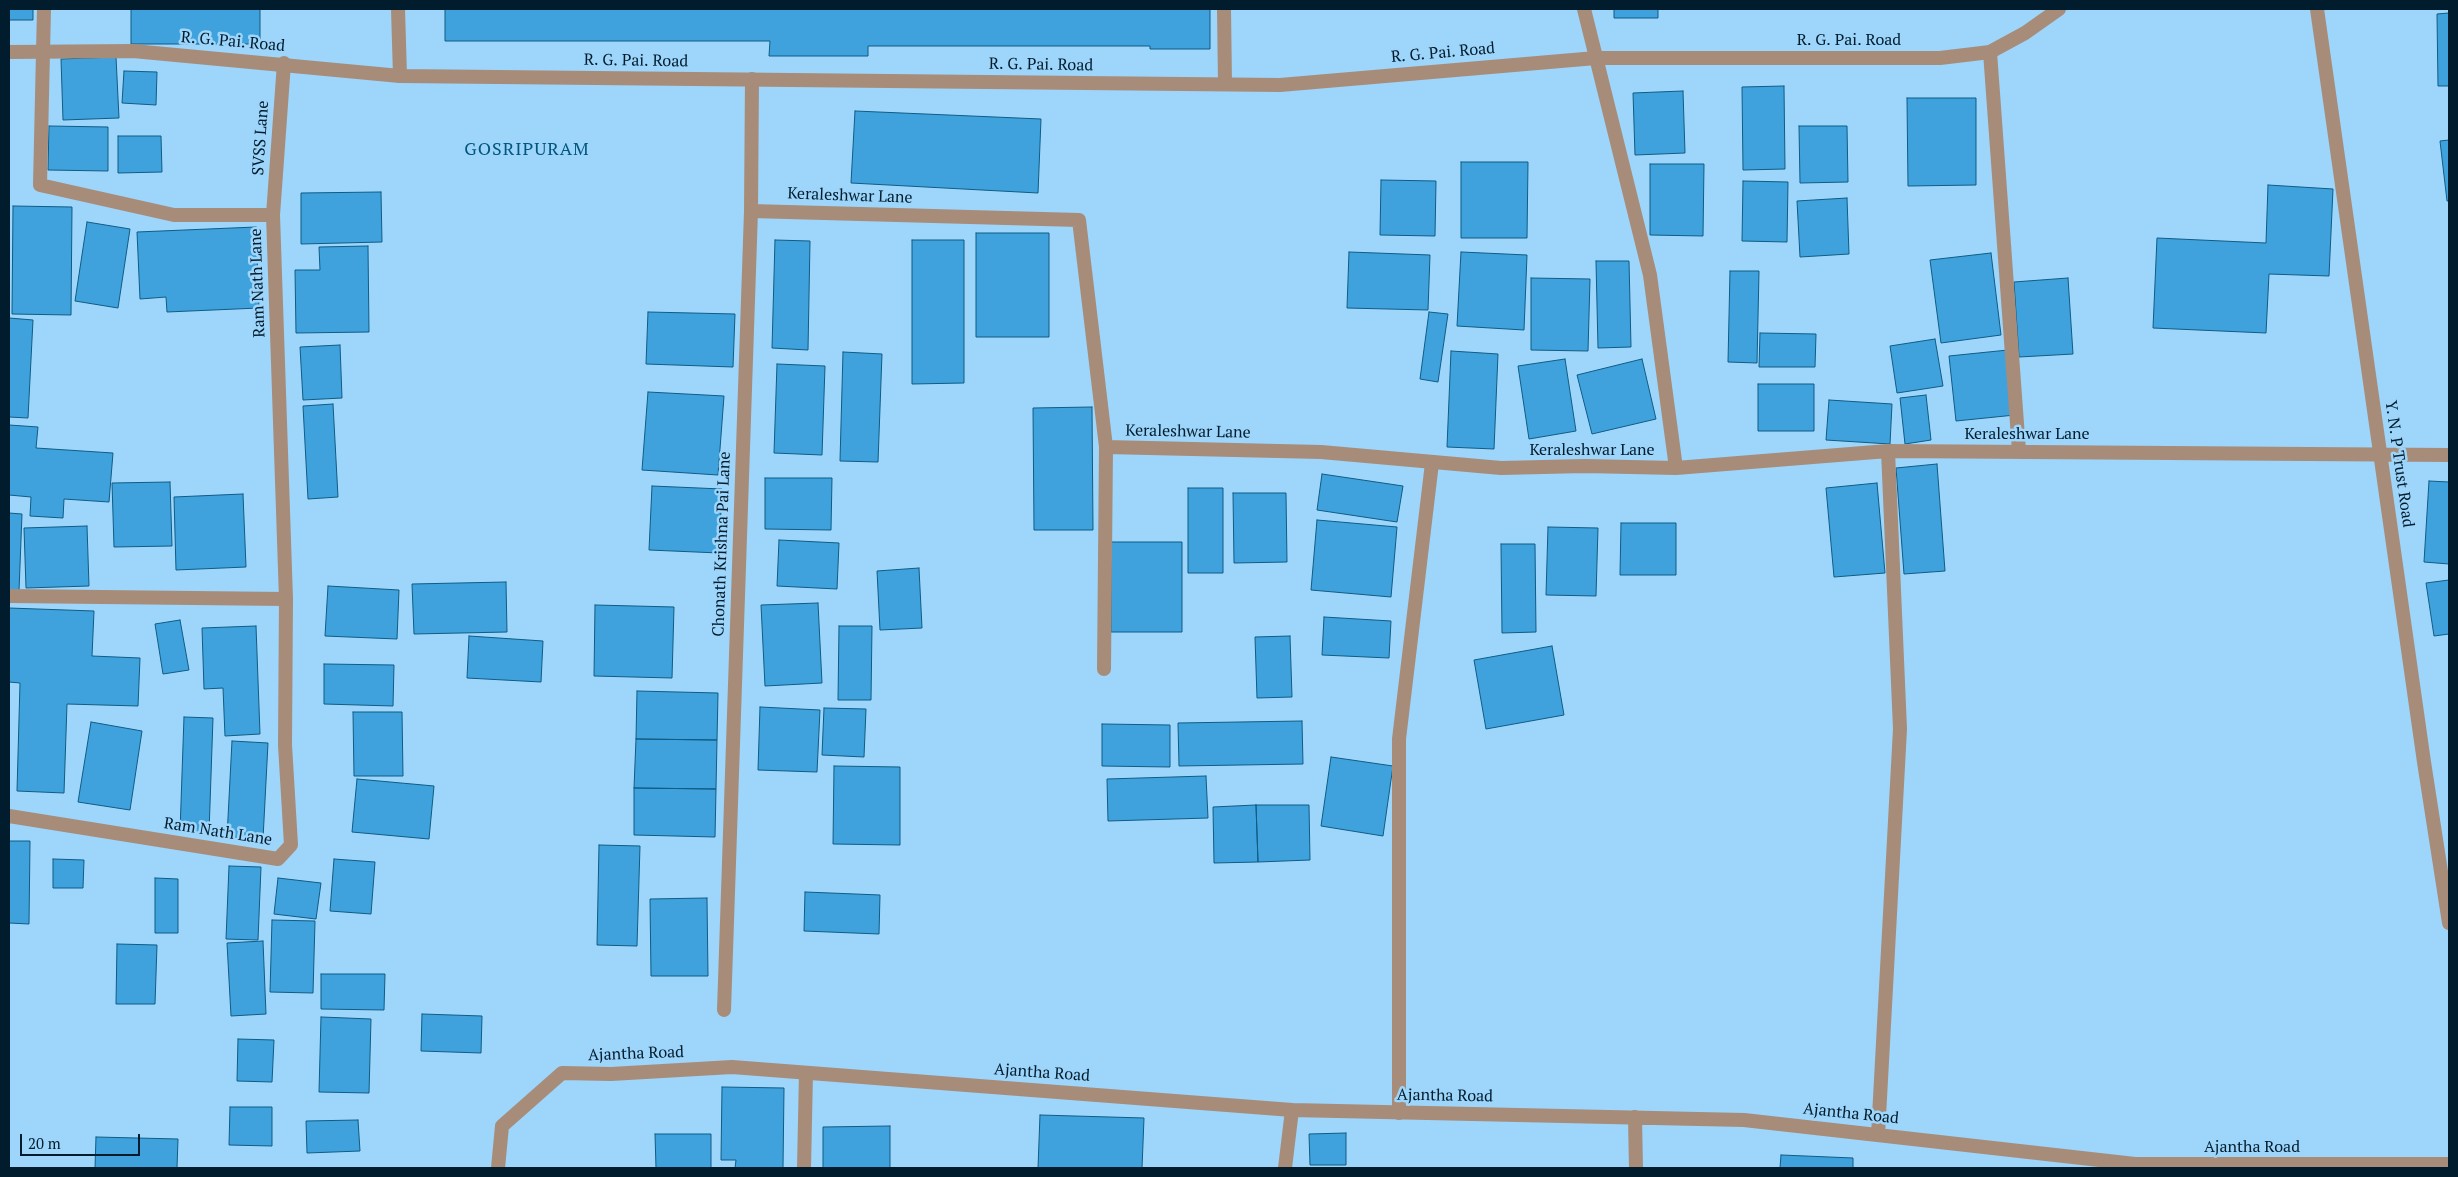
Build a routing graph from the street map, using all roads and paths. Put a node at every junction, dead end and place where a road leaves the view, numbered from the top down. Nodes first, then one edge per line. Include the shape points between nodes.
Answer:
1 (44, 9) edge
2 (398, 9) edge
3 (1224, 9) edge
4 (1584, 9) edge
5 (2059, 9) edge
6 (2317, 9) edge
7 (9, 52) edge
8 (43, 52) junction
9 (1990, 52) junction
10 (1596, 58) junction
11 (284, 64) junction
12 (400, 76) junction
13 (752, 79) junction
14 (1225, 84) junction
15 (751, 211) junction
16 (273, 215) junction
17 (1106, 448) junction
18 (1888, 451) junction
19 (2019, 451) junction
20 (2380, 453) junction
21 (2449, 455) edge
22 (1432, 463) junction
23 (1676, 468) junction
24 (9, 596) edge
25 (286, 599) junction
26 (1104, 669) dead end
27 (9, 816) edge
28 (2449, 923) edge
29 (724, 1010) dead end
30 (806, 1073) junction
31 (1292, 1110) junction
32 (1399, 1112) junction
33 (1635, 1117) junction
34 (1878, 1135) junction
35 (2073, 1163) edge
36 (2449, 1164) edge
37 (498, 1168) edge
38 (804, 1168) edge
39 (1286, 1168) edge
40 (1636, 1168) edge

1 - 8 street
2 - 12 street
3 - 14 street
4 - 10 street, Keraleshwar Lane
5 - 9 street, R. G. Pai. Road
6 - 20 street, Y. N. P Trust Road
7 - 8 street, R. G. Pai. Road
8 - 11 street, R. G. Pai. Road via 133,51
8 - 16 street, Ram Nath Lane via 40,185 174,216
9 - 10 street, R. G. Pai. Road via 1940,58
9 - 19 street
10 - 14 street, R. G. Pai. Road via 1280,85
10 - 23 street, Keraleshwar Lane via 1650,275
11 - 12 street, R. G. Pai. Road
11 - 16 street, SVSS Lane
12 - 13 street, R. G. Pai. Road
13 - 14 street, R. G. Pai. Road
13 - 15 street, Chonath Krishna Pai Lane
15 - 17 street, Keraleshwar Lane via 1079,220
15 - 29 street, Chonath Krishna Pai Lane
16 - 25 street, Ram Nath Lane
17 - 22 street, Keraleshwar Lane via 1321,452
17 - 26 street
18 - 19 street, Keraleshwar Lane
18 - 23 street, Keraleshwar Lane
18 - 34 street via 1900,729
19 - 20 street, Keraleshwar Lane
20 - 21 street, Keraleshwar Lane
20 - 28 street, Y. N. P Trust Road
22 - 23 street, Keraleshwar Lane via 1501,468
22 - 32 street via 1399,739
24 - 25 street
25 - 27 street, Ram Nath Lane via 286,745 291,845 278,859
30 - 31 street, Ajantha Road
30 - 37 street, Ajantha Road via 732,1067 611,1074 562,1073 502,1126
30 - 38 street
31 - 32 street, Ajantha Road
31 - 39 street
32 - 33 street, Ajantha Road
33 - 34 street, Ajantha Road via 1744,1120
33 - 40 street
34 - 35 street, Ajantha Road
35 - 36 street, Ajantha Road

